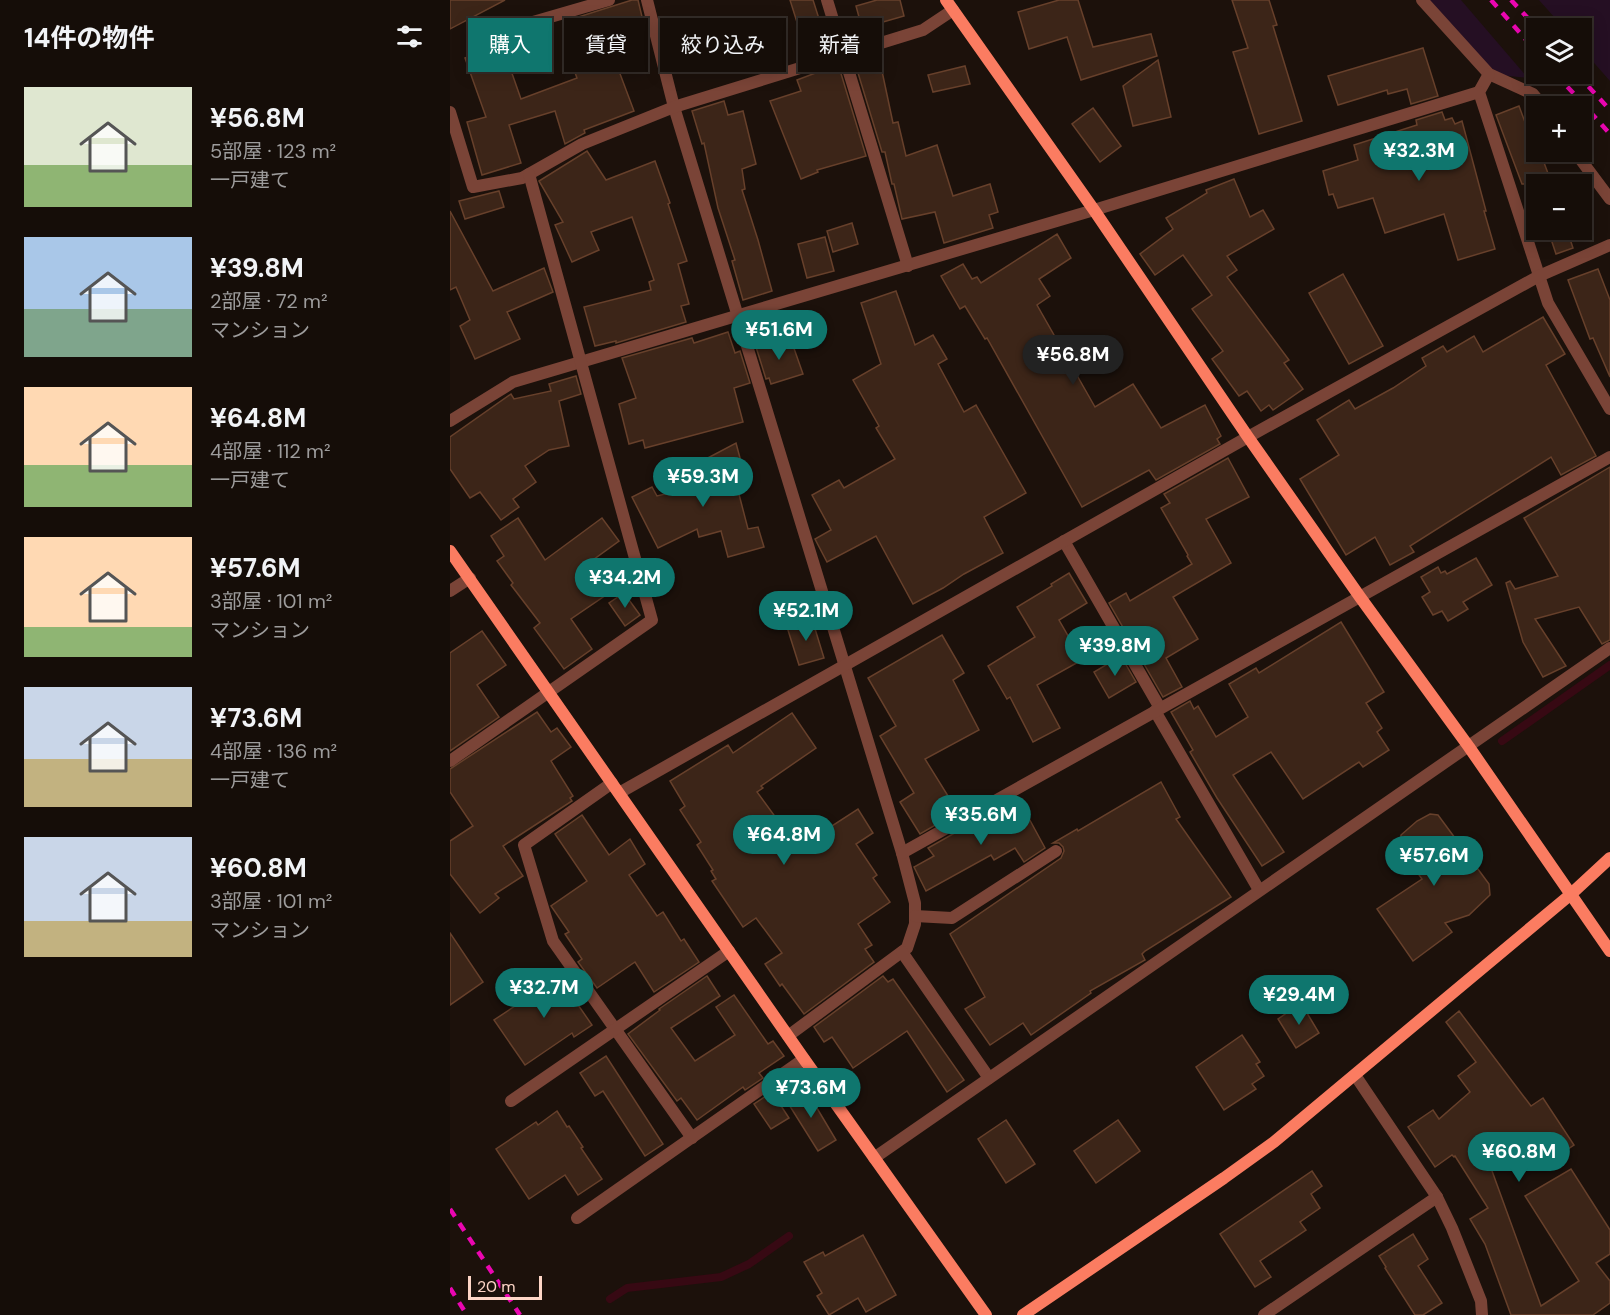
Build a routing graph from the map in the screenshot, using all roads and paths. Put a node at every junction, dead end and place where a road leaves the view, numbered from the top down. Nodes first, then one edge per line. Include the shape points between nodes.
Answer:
1 (609, 0) edge
2 (647, 0) edge
3 (827, 0) edge
4 (1422, 0) edge
5 (949, 5) edge
6 (547, 18) edge
7 (832, 18) edge
8 (882, 42) edge
9 (798, 68) edge
10 (849, 72) edge
11 (1489, 74) junction
12 (1479, 92) junction
13 (1535, 96) edge
14 (674, 107) junction
15 (450, 112) edge
16 (1582, 162) edge
17 (530, 174) junction
18 (1610, 200) edge
19 (1094, 210) junction
20 (1610, 245) edge
21 (908, 266) junction
22 (1539, 276) junction
23 (738, 315) junction
24 (582, 361) junction
25 (1610, 409) edge
26 (450, 421) edge
27 (1248, 437) junction
28 (1610, 457) edge
29 (1064, 541) junction
30 (450, 550) edge
31 (470, 578) junction
32 (450, 591) edge
33 (1360, 597) junction
34 (1610, 648) edge
35 (844, 664) junction
36 (548, 691) junction
37 (1157, 710) junction
38 (1468, 747) junction
39 (450, 761) edge
40 (615, 788) junction
41 (1056, 851) dead end
42 (902, 853) junction
43 (1610, 858) edge
44 (1259, 890) junction
45 (1570, 895) junction
46 (915, 916) junction
47 (729, 951) junction
48 (1610, 951) edge
49 (902, 952) junction
50 (616, 1029) junction
51 (788, 1036) junction
52 (804, 1059) junction
53 (1355, 1076) junction
54 (989, 1078) junction
55 (511, 1101) dead end
56 (692, 1138) junction
57 (874, 1158) junction
58 (1437, 1197) junction
59 (577, 1218) dead end
60 (986, 1315) edge
61 (1023, 1315) edge
62 (1264, 1315) edge
63 (1482, 1315) edge

1 - 6 street
2 - 14 street
3 - 7 street
4 - 11 street
5 - 8 street via 923,30
5 - 19 street
9 - 14 street
10 - 21 street
11 - 12 street
11 - 13 street
12 - 19 street
12 - 22 street
14 - 17 street via 582,144
14 - 23 street
15 - 17 street via 473,187
16 - 18 street
17 - 24 street
19 - 21 street
19 - 27 street
20 - 22 street
21 - 23 street
22 - 25 street via 1548,303
22 - 27 street
23 - 24 street
23 - 35 street
24 - 26 street via 513,382
24 - 36 street via 652,620
27 - 29 street
27 - 33 street
28 - 33 street
29 - 35 street
29 - 37 street
30 - 31 street
31 - 32 street
31 - 36 street
33 - 37 street
33 - 38 street
34 - 38 street
35 - 40 street
35 - 42 street
36 - 39 street
36 - 40 street
37 - 42 street
37 - 44 street
38 - 44 street
38 - 45 street
40 - 47 street
40 - 50 street via 524,845 553,941
41 - 46 street via 952,918
42 - 46 street
43 - 45 street
44 - 54 street
45 - 48 street
45 - 53 street
46 - 49 street via 907,948
47 - 50 street
47 - 51 street
49 - 51 street
49 - 54 street
50 - 55 street
50 - 56 street
51 - 52 street
52 - 56 street
52 - 57 street
53 - 58 street
53 - 61 street via 1224,1178
54 - 57 street
56 - 59 street
57 - 60 street
58 - 62 street
58 - 63 street via 1477,1290

